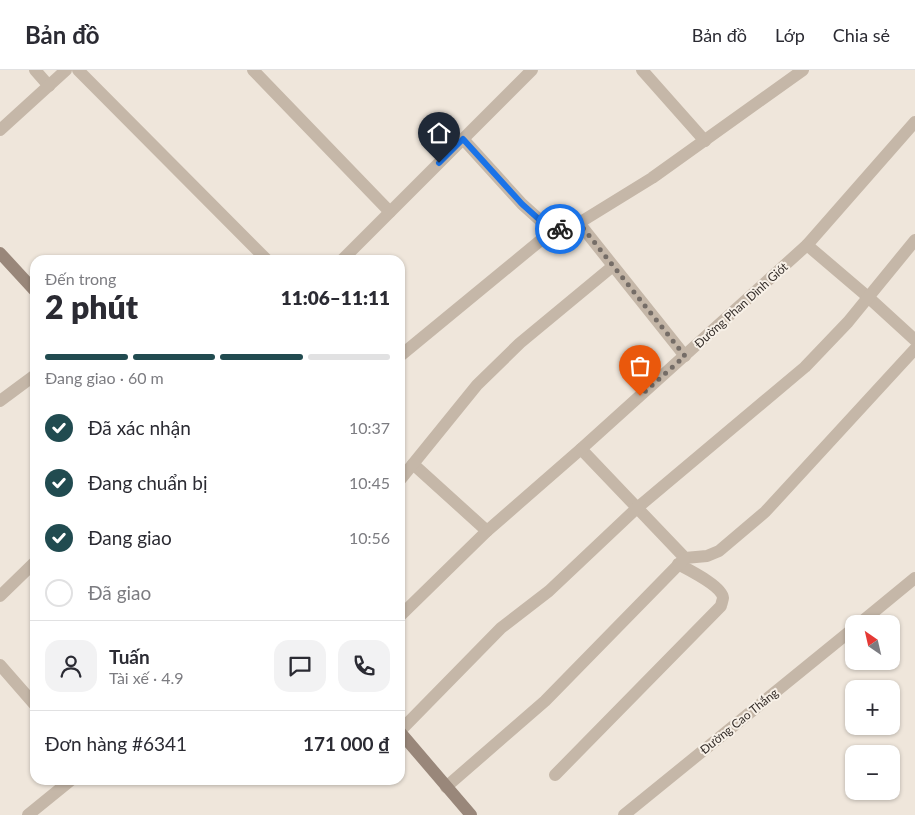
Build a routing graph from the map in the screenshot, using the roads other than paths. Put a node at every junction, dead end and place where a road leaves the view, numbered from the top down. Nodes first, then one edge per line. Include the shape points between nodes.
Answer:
1 (35, 70) edge
2 (66, 70) edge
3 (78, 70) edge
4 (253, 70) edge
5 (532, 70) edge
6 (642, 70) edge
7 (803, 70) edge
8 (49, 86) junction
9 (915, 122) edge
10 (0, 130) edge
11 (463, 139) junction
12 (704, 141) junction
13 (390, 212) junction
14 (579, 223) junction
15 (552, 231) junction
16 (915, 240) edge
17 (807, 245) junction
18 (0, 253) edge
19 (262, 255) edge
20 (347, 255) edge
21 (613, 266) junction
22 (30, 286) edge
23 (868, 297) junction
24 (915, 340) edge
25 (915, 349) edge
26 (405, 352) edge
27 (685, 356) junction
28 (30, 379) edge
29 (0, 401) edge
30 (581, 449) junction
31 (413, 464) junction
32 (405, 474) edge
33 (637, 508) junction
34 (487, 531) junction
35 (682, 561) junction
36 (30, 567) edge
37 (915, 578) edge
38 (0, 596) edge
39 (405, 611) edge
40 (870, 615) edge
41 (845, 635) edge
42 (0, 665) edge
43 (30, 699) edge
44 (405, 726) edge
45 (405, 737) edge
46 (555, 775) dead end
47 (65, 785) edge
48 (446, 786) junction
49 (28, 815) edge
50 (471, 815) edge
51 (624, 815) edge

1 - 8 street
2 - 8 street
3 - 19 street
4 - 13 street
5 - 11 street
6 - 12 street
7 - 12 street
8 - 10 street
9 - 17 street, Đường Phan Dình Giót
11 - 13 street
11 - 15 street via 522,204
12 - 14 street
13 - 20 street
14 - 15 street
14 - 21 street
15 - 26 street
16 - 23 street
17 - 23 street
17 - 27 street, Đường Phan Dình Giót
18 - 22 main road
21 - 27 street
21 - 31 street via 520,343 477,385
23 - 24 street
23 - 33 street via 805,367
25 - 35 street via 765,512 719,551
27 - 30 street, Đường Phan Dình Giót
28 - 29 street
30 - 33 street
30 - 34 street, Đường Phan Dình Giót
31 - 32 street
31 - 34 street
33 - 35 street
33 - 44 street via 549,591 490,639
34 - 39 street, Đường Phan Dình Giót
35 - 46 street via 720,591 723,598 721,606
35 - 48 street via 545,701
36 - 38 street
37 - 40 street
41 - 51 street, Đường Cao Thắng
42 - 43 street
45 - 48 main road
47 - 49 street
48 - 50 main road

